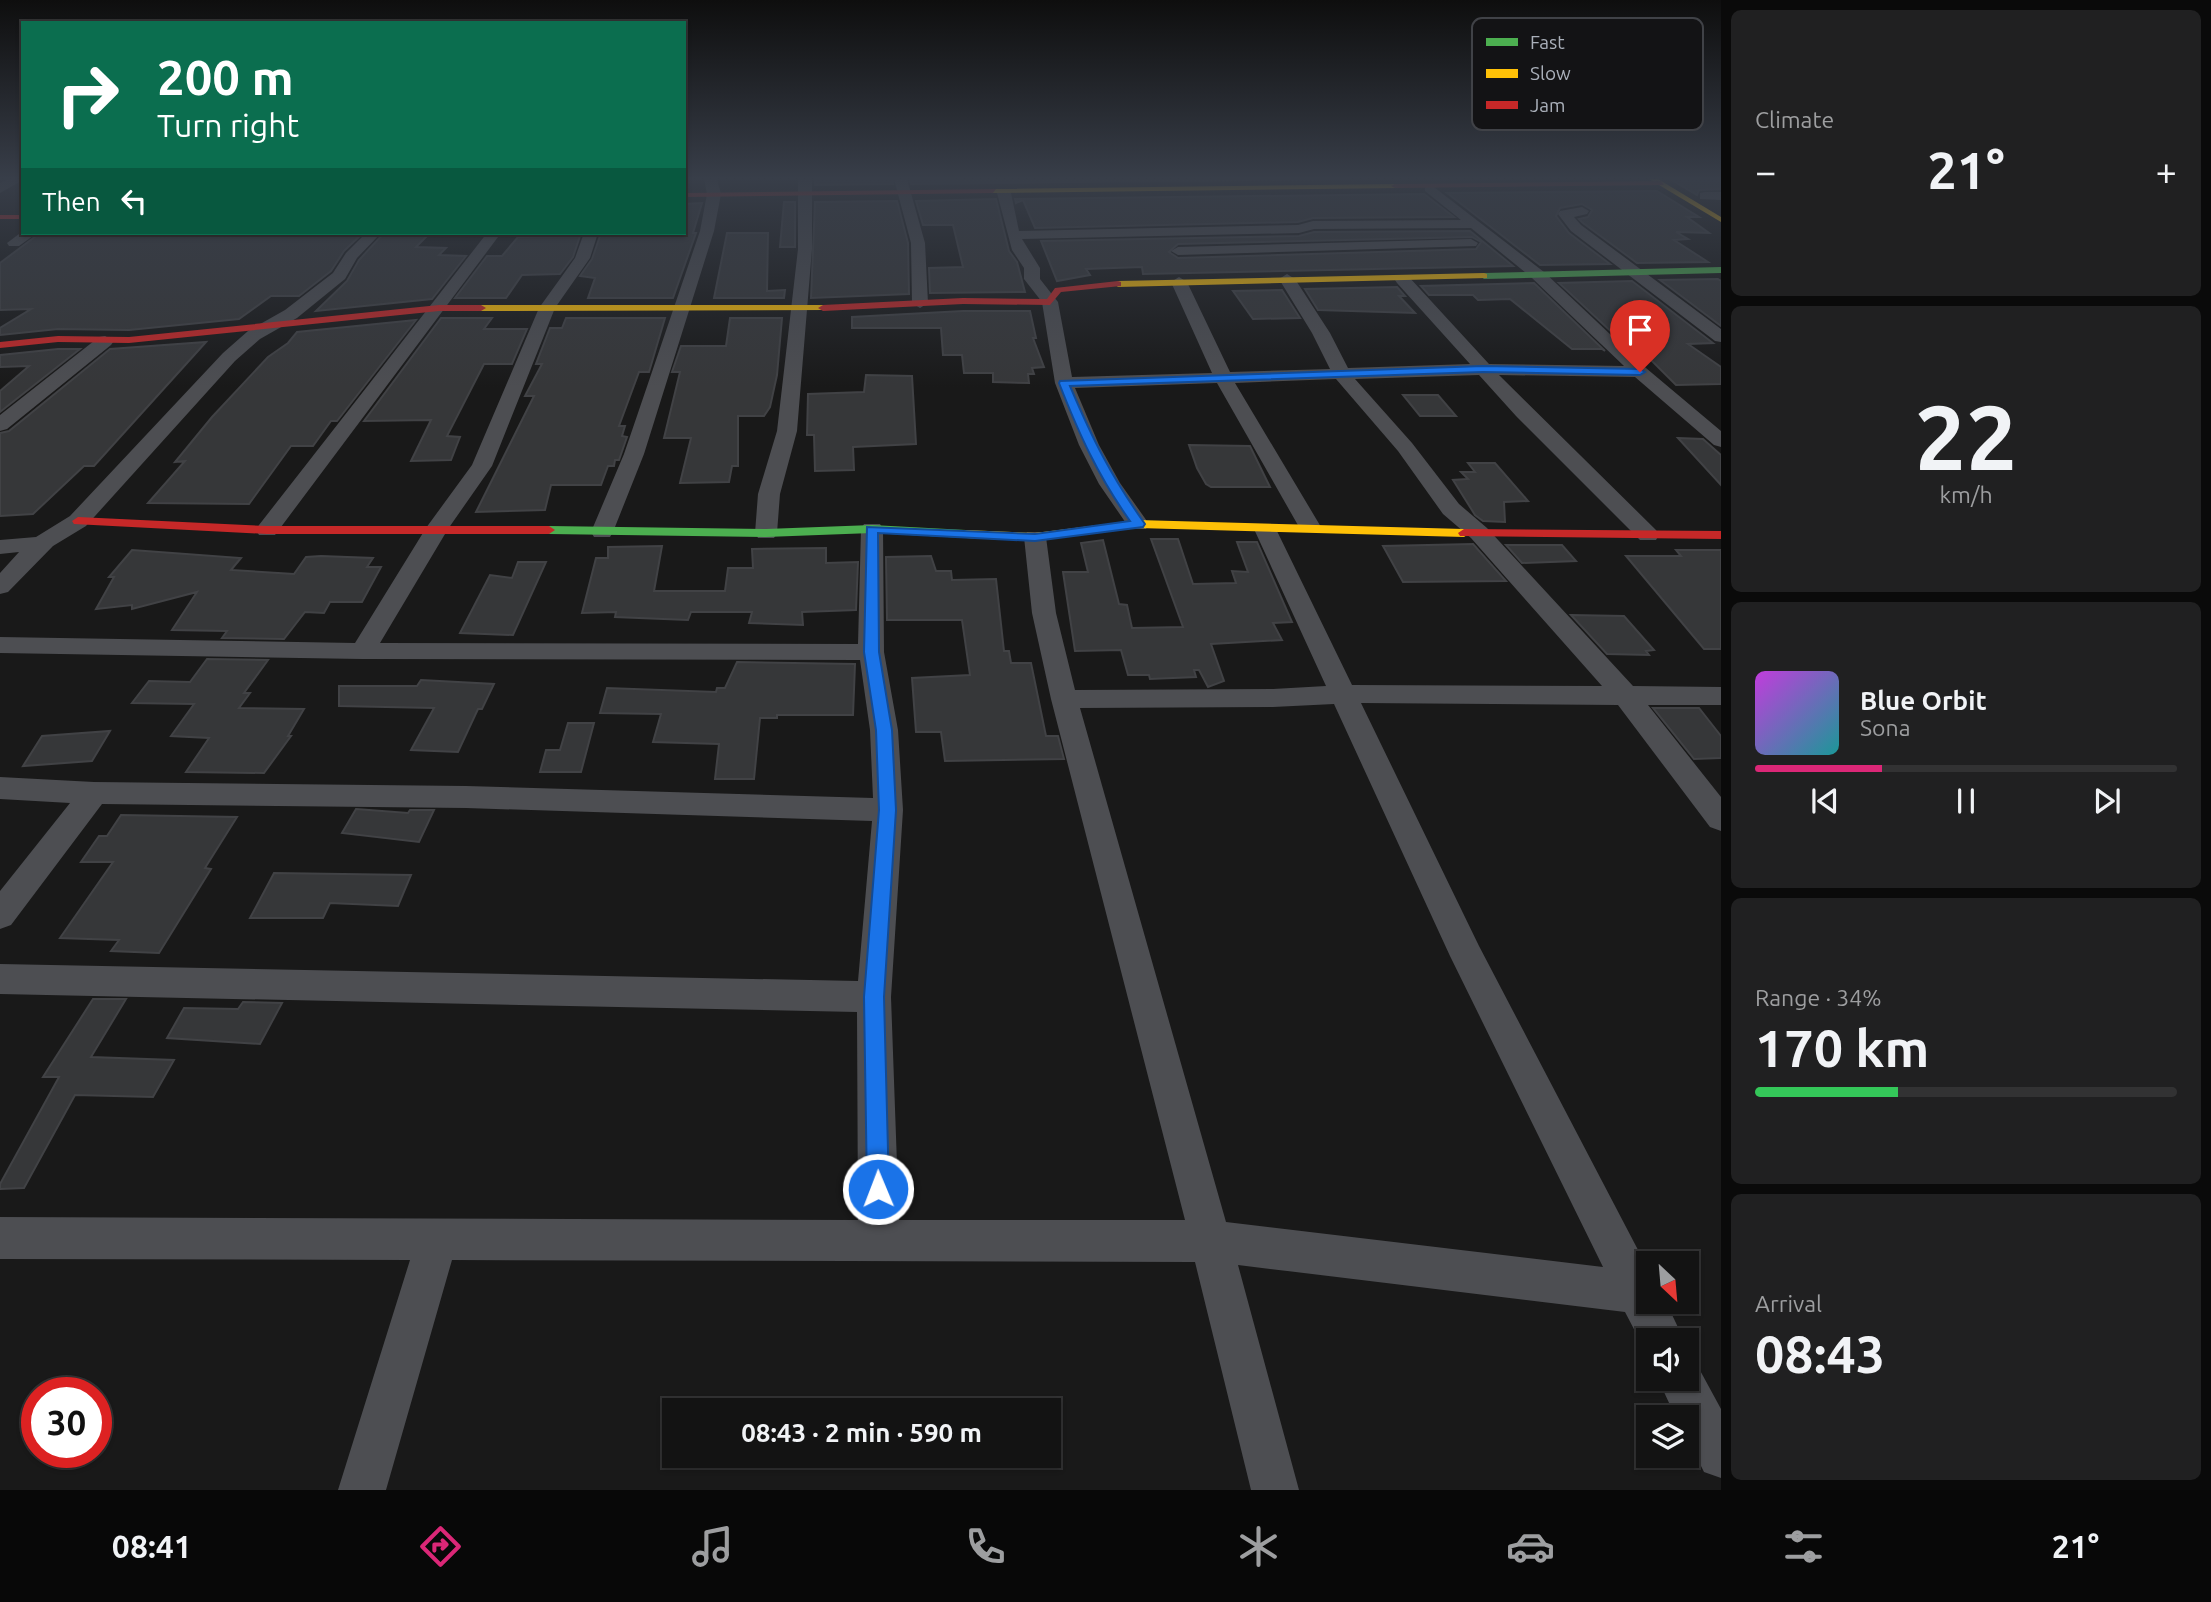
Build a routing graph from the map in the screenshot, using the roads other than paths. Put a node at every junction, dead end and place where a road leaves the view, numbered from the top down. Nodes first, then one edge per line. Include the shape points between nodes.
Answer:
1 (358, 249) edge
2 (483, 249) edge
3 (585, 249) edge
4 (701, 249) edge
5 (805, 249) edge
6 (918, 249) edge
7 (1018, 249) edge
8 (1266, 249) edge
9 (1506, 249) edge
10 (1603, 249) edge
11 (1178, 251) joint
12 (1721, 270) edge
13 (1634, 272) junction
14 (1538, 275) junction
15 (1287, 279) junction
16 (1403, 280) junction
17 (1188, 283) junction
18 (1050, 302) junction
19 (920, 303) junction
20 (681, 306) junction
21 (799, 307) junction
22 (439, 308) junction
23 (547, 308) junction
24 (269, 325) junction
25 (1721, 337) edge
26 (105, 341) junction
27 (0, 345) edge
28 (1483, 369) junction
29 (1640, 372) junction
30 (1342, 375) junction
31 (1224, 379) junction
32 (1064, 383) junction
33 (0, 425) edge
34 (1721, 441) edge
35 (78, 521) junction
36 (1138, 524) junction
37 (1310, 527) junction
38 (437, 528) junction
39 (872, 529) junction
40 (1265, 529) junction
41 (267, 530) junction
42 (602, 532) junction
43 (1479, 533) junction
44 (766, 534) junction
45 (1648, 536) junction
46 (1721, 536) edge
47 (1035, 537) junction
48 (39, 544) junction
49 (0, 547) edge
50 (0, 587) edge
51 (0, 645) edge
52 (362, 651) junction
53 (872, 652) junction
54 (1342, 694) junction
55 (1721, 696) edge
56 (1627, 697) junction
57 (1064, 699) junction
58 (0, 788) edge
59 (94, 793) junction
60 (888, 810) junction
61 (1721, 819) edge
62 (0, 915) edge
63 (0, 979) edge
64 (874, 997) junction
65 (0, 1238) edge
66 (438, 1239) junction
67 (879, 1239) junction
68 (1211, 1241) junction
69 (1636, 1285) edge
70 (1636, 1293) edge
71 (1686, 1391) edge
72 (1721, 1455) edge
73 (362, 1490) edge
74 (1275, 1490) edge

1 - 24 street via 340,276
2 - 22 street
3 - 23 street
4 - 20 street
5 - 21 street
6 - 19 street
7 - 18 street via 1032,268 1032,279
8 - 11 street
9 - 14 street
10 - 13 street
11 - 17 street
12 - 13 main road
13 - 14 main road
13 - 25 street
14 - 16 main road
14 - 29 street
15 - 16 main road
15 - 17 main road
15 - 30 street
16 - 28 street
17 - 18 main road via 1088,285 1058,290
17 - 31 street
18 - 19 main road
18 - 32 street
19 - 21 main road
20 - 21 main road
20 - 23 main road
20 - 42 street via 634,454
21 - 44 street via 787,431 769,494
22 - 23 main road
22 - 24 main road
22 - 41 street
23 - 38 street via 482,466
24 - 26 main road
24 - 35 street via 229,357
26 - 27 main road via 58,339
26 - 33 street
28 - 29 street
28 - 30 street
28 - 45 street
29 - 34 street
30 - 31 street
30 - 43 street via 1451,509
31 - 32 street
31 - 37 street
32 - 36 street via 1089,445
35 - 41 main road
35 - 48 street
36 - 40 main road
36 - 47 main road
37 - 40 main road
37 - 43 main road
38 - 41 main road
38 - 42 main road
38 - 52 street
39 - 44 main road
39 - 47 main road
39 - 53 street
40 - 54 street
42 - 44 main road
43 - 45 main road
43 - 56 street
45 - 46 main road
47 - 57 street via 1044,613
48 - 49 street
48 - 50 street
51 - 52 street
52 - 53 street
53 - 60 street via 884,730
54 - 56 street
54 - 57 street
54 - 69 street via 1467,956
55 - 56 street
56 - 61 street
57 - 68 street
58 - 59 street
59 - 60 street via 466,797
59 - 62 street
60 - 64 street
63 - 64 street
64 - 67 street
65 - 66 street
66 - 67 street
66 - 73 street
67 - 68 street
68 - 70 street
68 - 74 street
71 - 72 street

